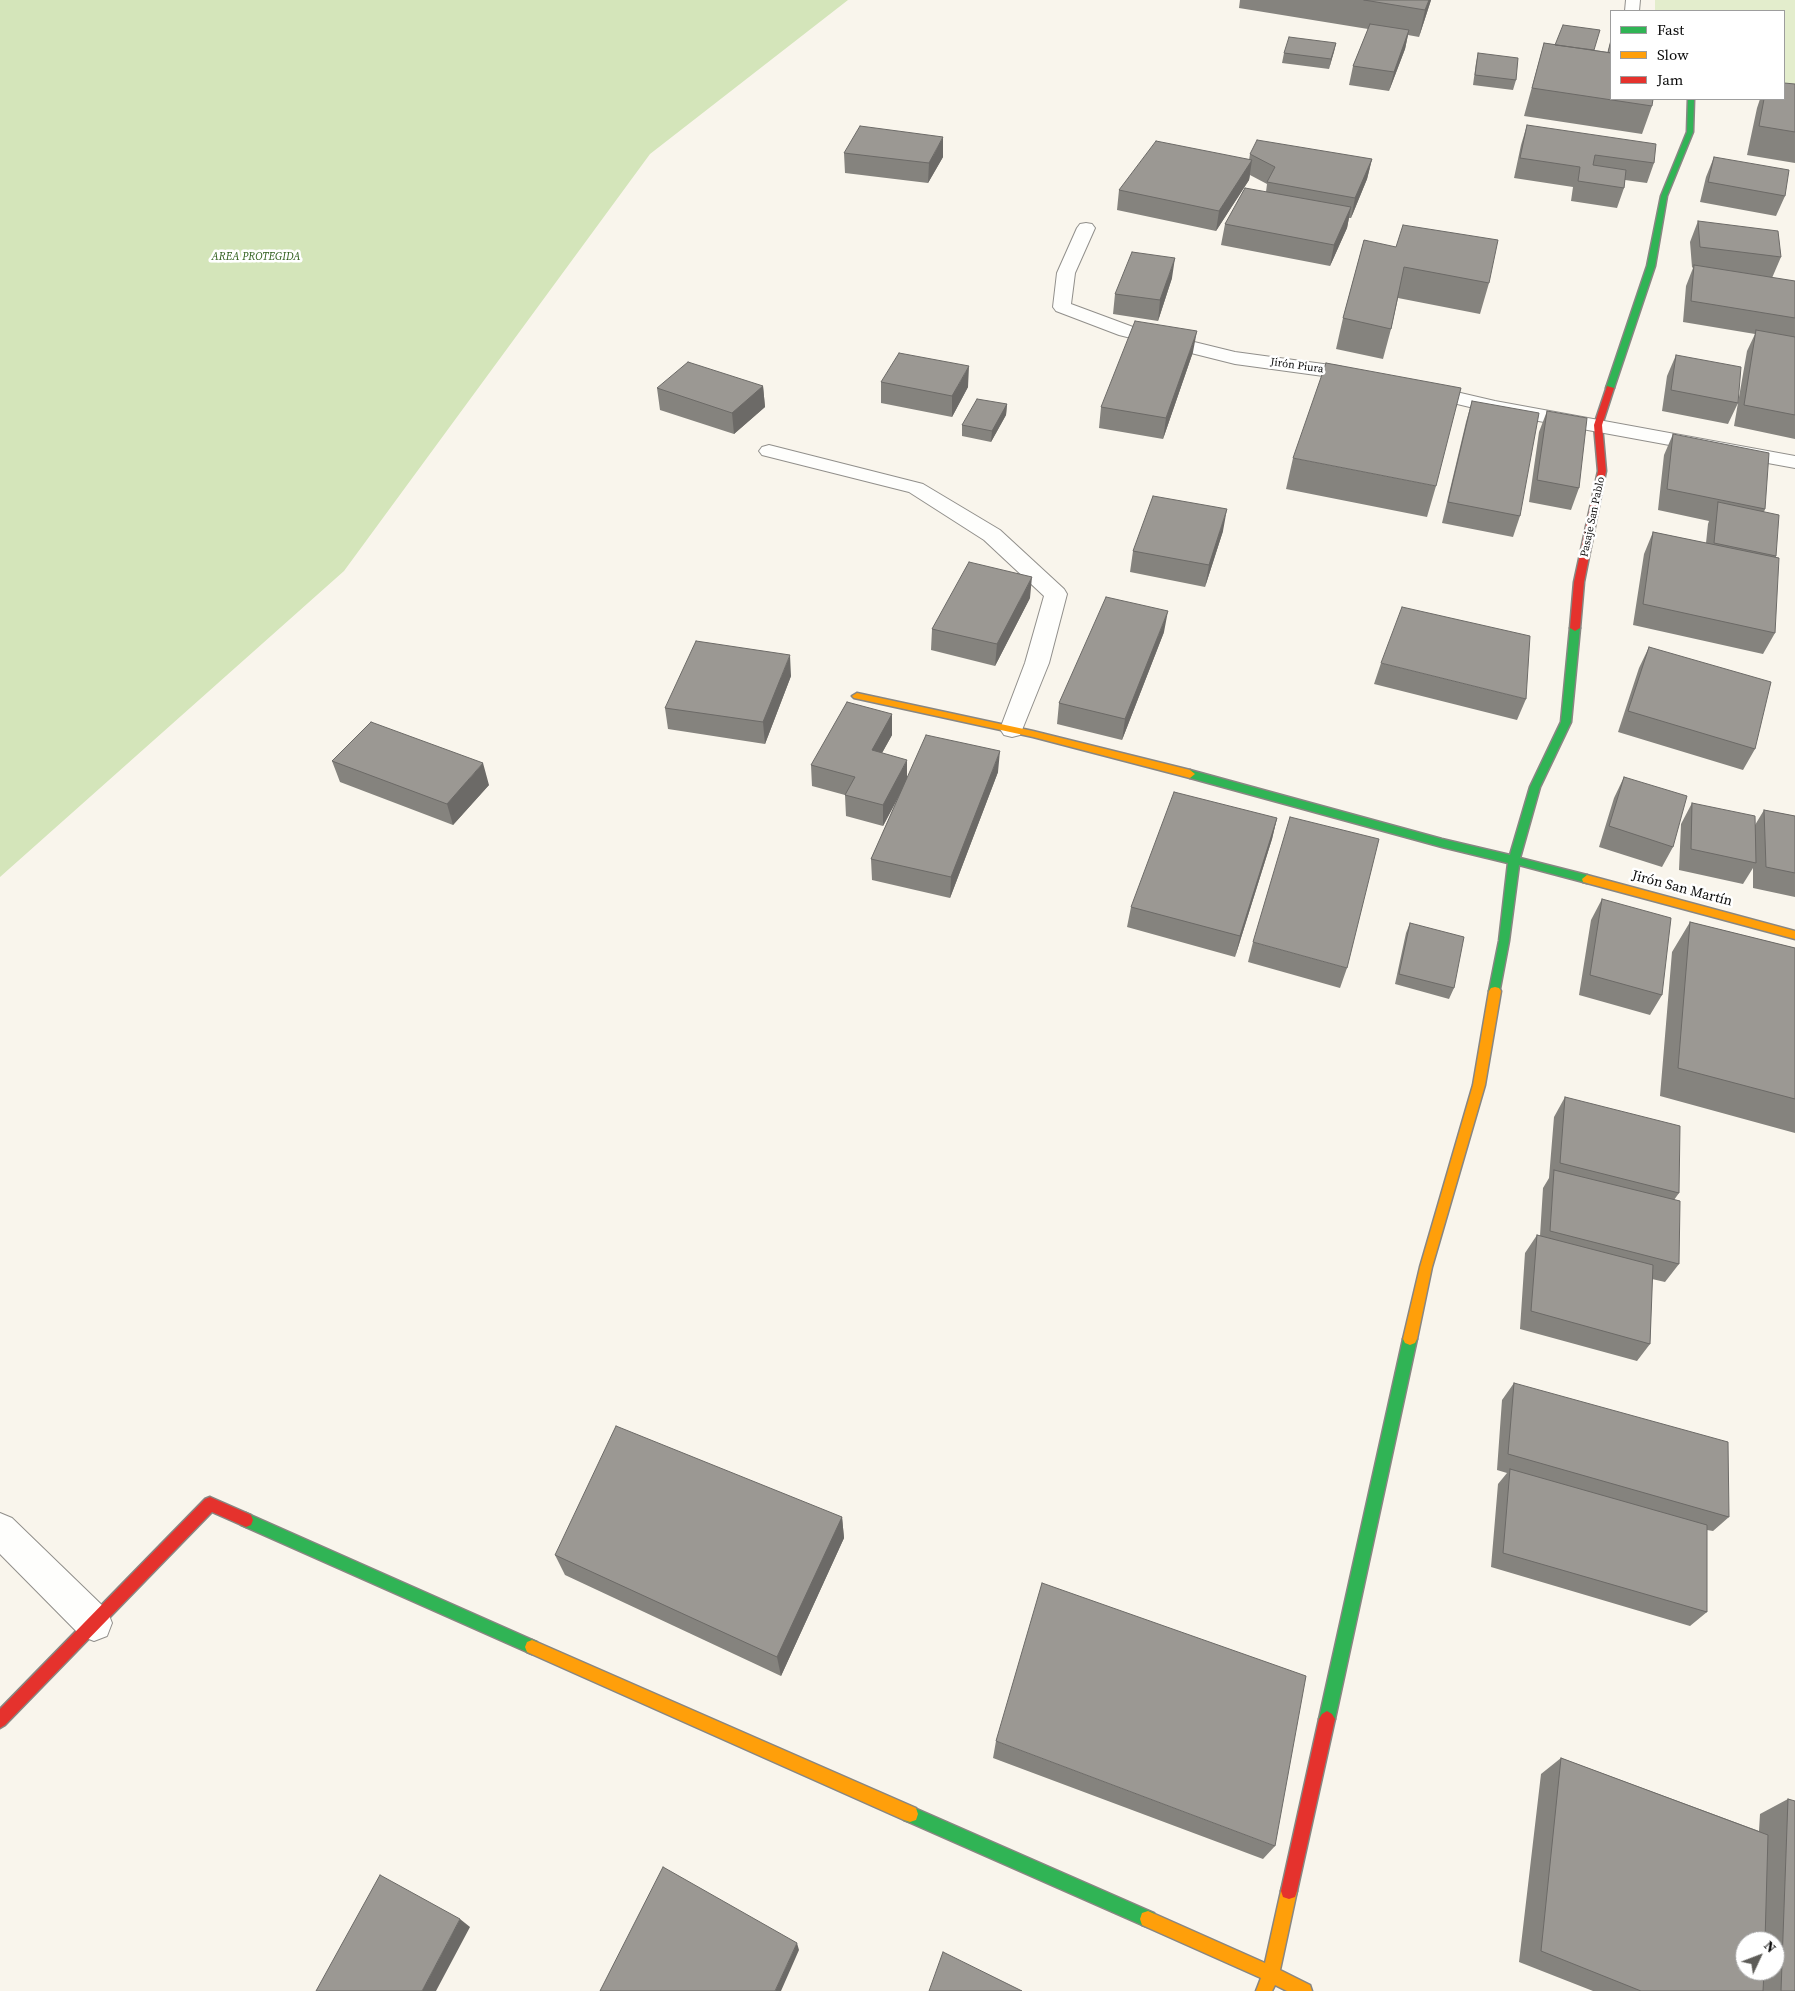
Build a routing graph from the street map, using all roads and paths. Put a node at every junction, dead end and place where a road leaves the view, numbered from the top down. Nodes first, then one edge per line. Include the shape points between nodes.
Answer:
1 (1691, 100) edge
2 (1086, 228) dead end
3 (1375, 380) edge
4 (1403, 386) edge
5 (1598, 426) junction
6 (769, 451) dead end
7 (1795, 462) edge
8 (857, 696) dead end
9 (1012, 730) junction
10 (1514, 860) junction
11 (1795, 935) edge
12 (0, 1530) edge
13 (94, 1623) junction
14 (0, 1720) edge
15 (1271, 1974) junction
16 (1264, 1991) edge
17 (1304, 1991) edge

1 - 5 street, Pasaje San Pablo via 1690,132 1664,196 1651,266
2 - 3 street, Jirón Piura via 1066,273 1062,307 1126,332 1235,358
4 - 5 street
5 - 7 street
5 - 10 street, Pasaje San Pablo via 1602,471 1579,582 1566,722 1534,787
6 - 9 street via 916,488 992,536 1056,594 1037,664
8 - 9 street
9 - 10 street via 1146,762
10 - 11 street, Jirón San Martín
10 - 15 street, Pasaje San Pablo via 1504,941 1479,1085 1426,1267
12 - 13 street
13 - 14 street
13 - 15 street via 210,1504
15 - 16 street
15 - 17 street

